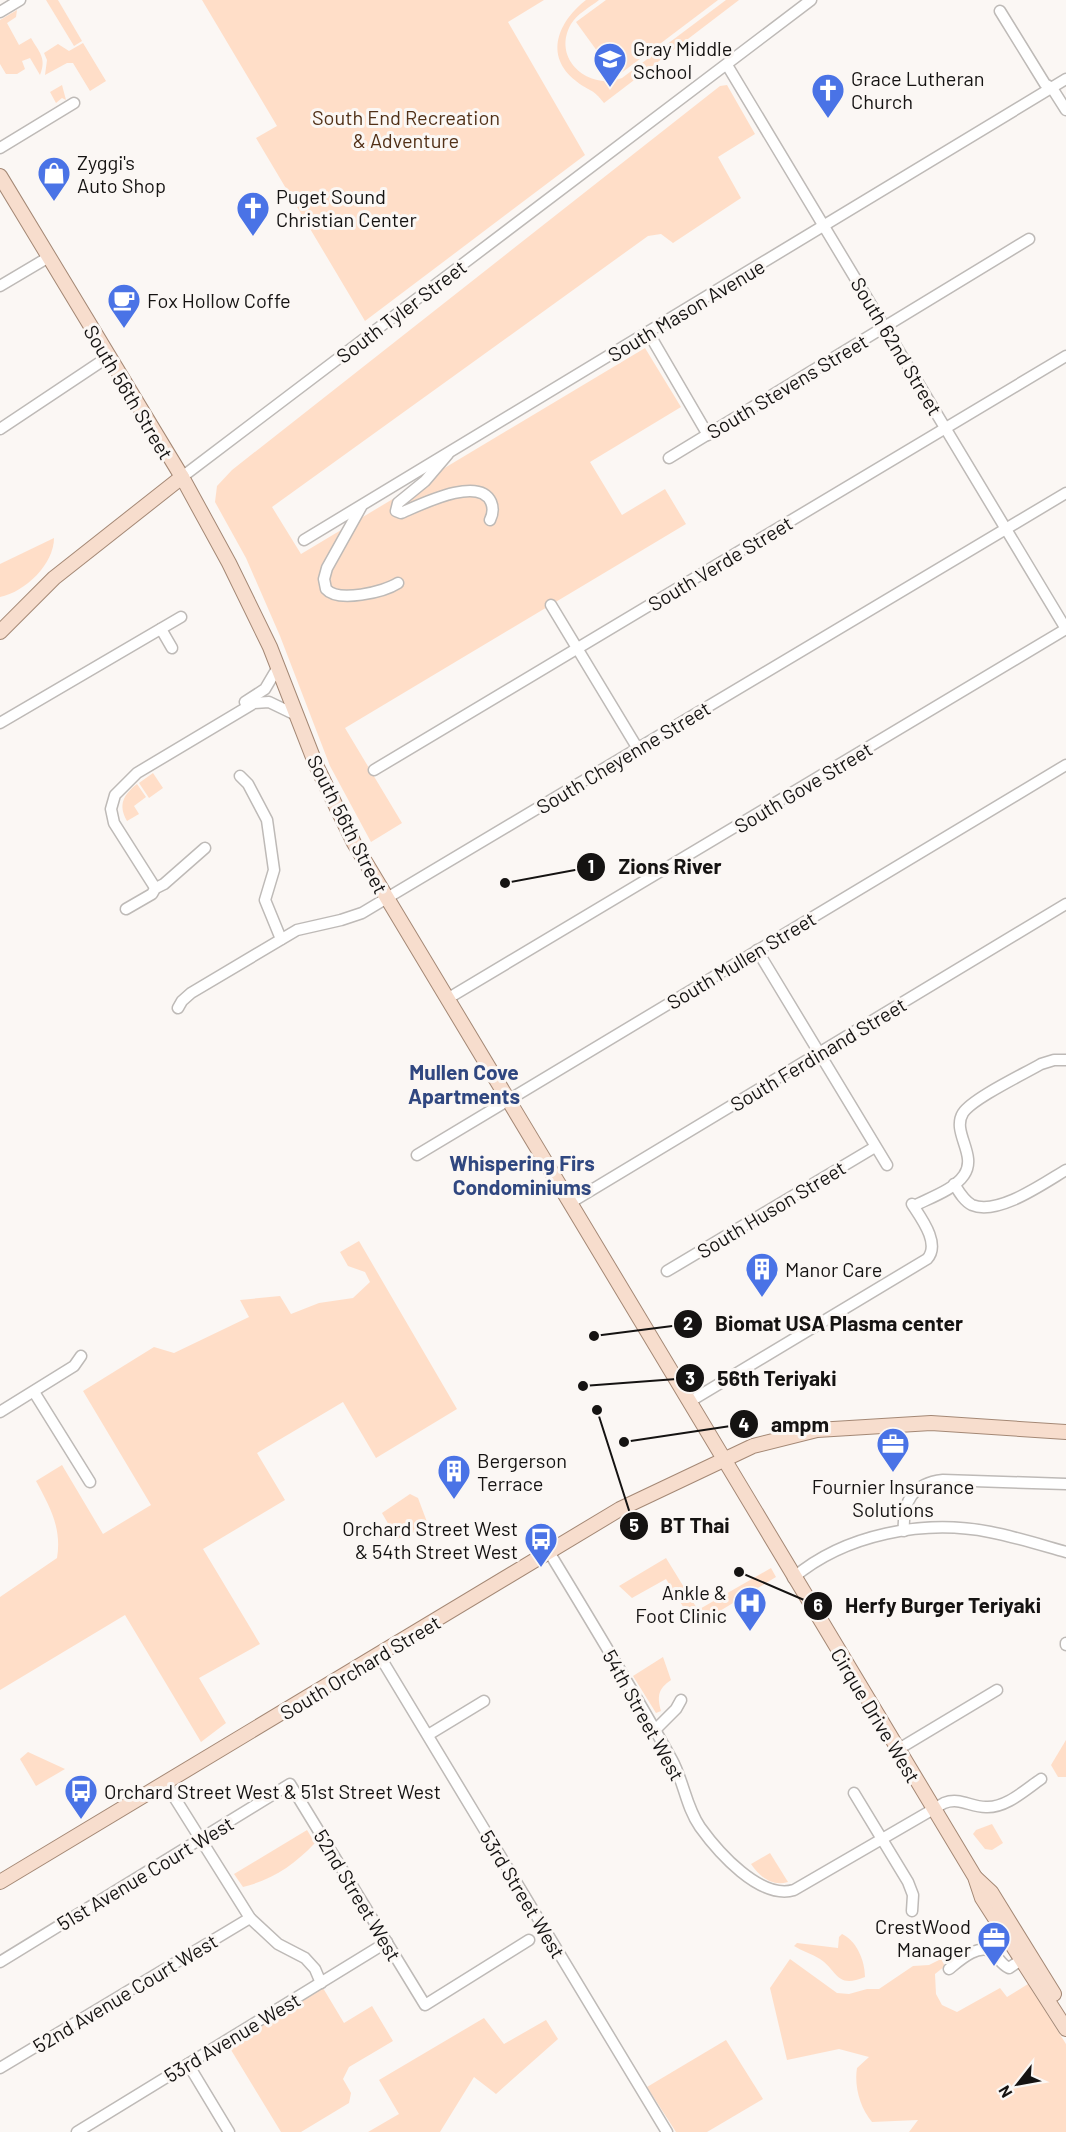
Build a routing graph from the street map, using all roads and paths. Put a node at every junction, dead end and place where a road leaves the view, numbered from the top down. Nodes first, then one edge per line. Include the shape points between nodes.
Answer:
1 (20, 0) edge
2 (811, 0) edge
3 (1000, 11) dead end
4 (0, 12) edge
5 (727, 64) junction
6 (1066, 79) edge
7 (1052, 88) junction
8 (74, 103) dead end
9 (1066, 110) edge
10 (0, 148) edge
11 (0, 176) edge
12 (825, 225) junction
13 (1029, 240) dead end
14 (49, 257) junction
15 (0, 286) edge
16 (885, 326) junction
17 (648, 332) junction
18 (1066, 356) edge
19 (108, 357) junction
20 (946, 427) junction
21 (0, 429) edge
22 (708, 435) junction
23 (453, 449) junction
24 (669, 458) dead end
25 (182, 477) junction
26 (1066, 493) edge
27 (363, 504) junction
28 (490, 520) dead end
29 (1006, 528) junction
30 (304, 540) dead end
31 (399, 583) dead end
32 (551, 605) dead end
33 (181, 616) dead end
34 (160, 628) junction
35 (1066, 629) edge
36 (0, 632) edge
37 (172, 648) dead end
38 (576, 648) junction
39 (278, 667) junction
40 (296, 715) junction
41 (0, 723) edge
42 (201, 733) junction
43 (638, 749) junction
44 (1066, 765) edge
45 (374, 770) dead end
46 (240, 776) dead end
47 (205, 848) dead end
48 (156, 887) junction
49 (387, 898) junction
50 (1066, 904) edge
51 (126, 909) dead end
52 (281, 939) junction
53 (757, 950) junction
54 (447, 999) junction
55 (178, 1008) dead end
56 (820, 1053) junction
57 (1066, 1060) edge
58 (507, 1100) junction
59 (875, 1147) junction
60 (417, 1155) dead end
61 (887, 1165) dead end
62 (1066, 1170) edge
63 (954, 1184) junction
64 (570, 1203) junction
65 (667, 1271) dead end
66 (81, 1356) dead end
67 (34, 1392) junction
68 (689, 1402) junction
69 (0, 1412) edge
70 (1066, 1432) edge
71 (723, 1459) junction
72 (90, 1482) dead end
73 (1066, 1484) edge
74 (904, 1531) junction
75 (549, 1552) junction
76 (1066, 1552) edge
77 (794, 1578) junction
78 (380, 1655) junction
79 (997, 1690) dead end
80 (681, 1700) dead end
81 (484, 1701) dead end
82 (655, 1730) junction
83 (428, 1736) junction
84 (897, 1750) junction
85 (1041, 1779) dead end
86 (166, 1784) junction
87 (290, 1784) joint
88 (854, 1793) dead end
89 (932, 1808) junction
90 (882, 1838) junction
91 (201, 1839) junction
92 (0, 1882) edge
93 (912, 1911) dead end
94 (250, 1918) junction
95 (529, 1940) dead end
96 (387, 1942) junction
97 (1026, 1957) junction
98 (0, 1962) edge
99 (949, 1969) dead end
100 (321, 1983) junction
101 (1066, 2013) edge
102 (1066, 2029) edge
103 (188, 2064) junction
104 (0, 2068) edge
105 (77, 2132) edge
106 (229, 2132) edge
107 (668, 2132) edge

1 - 4 street
2 - 5 street, South Tyler Street
3 - 7 street via 1045,84
5 - 12 street, South 62nd Street
5 - 25 street, South Tyler Street
6 - 7 street, South Mason Avenue
7 - 9 street
7 - 12 street, South Mason Avenue
8 - 10 street
11 - 14 main road, South 56th Street
12 - 16 street, South 62nd Street
12 - 17 street, South Mason Avenue
13 - 16 street, South Stevens Street
14 - 15 street
14 - 19 main road, South 56th Street
16 - 20 street, South 62nd Street
16 - 22 street, South Stevens Street
17 - 22 street
17 - 23 street, South Mason Avenue
18 - 20 street, South Verde Street
19 - 21 street
19 - 25 main road, South 56th Street
20 - 29 street, South 62nd Street
20 - 38 street, South Verde Street
22 - 24 street, South Stevens Street
23 - 27 street, South Mason Avenue
23 - 28 street via 395,509 401,513 425,502 474,490 490,501
25 - 36 main road, South Tyler Street via 54,578
25 - 39 main road, South 56th Street via 245,594
26 - 29 street, South Cheyenne Street
27 - 30 street, South Mason Avenue
27 - 31 street via 327,568 325,587 330,594 345,596 380,592
29 - 35 street, South 62nd Street
29 - 43 street, South Cheyenne Street
32 - 38 street
33 - 34 street
34 - 37 street
34 - 41 street
35 - 54 street, South Gove Street
38 - 43 street
38 - 45 street, South Verde Street
39 - 40 main road, South 56th Street
39 - 42 street via 265,689 207,724
40 - 42 street via 274,704 259,702
40 - 49 main road, South 56th Street via 335,806
42 - 48 street via 137,773 113,798 112,814 117,827
43 - 49 street, South Cheyenne Street
44 - 53 street, South Mullen Street
46 - 52 street via 267,820 274,865 265,897
47 - 48 street
48 - 51 street via 152,894
49 - 52 street, South Cheyenne Street via 362,913 303,928
49 - 54 main road, South 56th Street
50 - 56 street, South Ferdinand Street
52 - 55 street, South Cheyenne Street via 191,993
53 - 56 street
53 - 58 street, South Mullen Street
54 - 58 main road, South 56th Street
56 - 59 street
56 - 64 street, South Ferdinand Street
57 - 63 street via 1041,1064 965,1110 960,1124 968,1164 964,1175
58 - 60 street, South Mullen Street
58 - 64 main road, South 56th Street
59 - 61 street
59 - 65 street, South Huson Street
62 - 63 street via 1020,1197 988,1206 969,1203
63 - 68 street via 913,1205 932,1244 931,1255 922,1264
64 - 68 main road, South 56th Street
66 - 67 street via 74,1366
67 - 69 street
67 - 72 street
68 - 71 main road, South 56th Street
70 - 71 main road, South Orchard Street via 931,1424 849,1426 782,1438
71 - 75 main road, South Orchard Street via 631,1503
71 - 77 main road, Cirque Drive West
73 - 74 street via 929,1482 908,1497
74 - 76 street via 977,1530
74 - 77 street via 843,1548 810,1564
75 - 78 main road, South Orchard Street
75 - 82 street, 54th Street West
77 - 84 main road, Cirque Drive West
78 - 83 street, 53rd Street West
78 - 86 main road, South Orchard Street
79 - 84 street
80 - 82 street
81 - 83 street
82 - 90 street, 54th Street West via 680,1775 699,1826 756,1883 773,1890 794,1890
83 - 107 street, 53rd Street West
84 - 89 main road, Cirque Drive West
85 - 89 street via 989,1808 950,1801
86 - 91 street
86 - 92 main road, South Orchard Street
87 - 91 street, 51st Avenue Court West
87 - 96 street, 52nd Street West
88 - 90 street
89 - 90 street
89 - 97 main road, Cirque Drive West via 975,1877 982,1898
90 - 93 street via 911,1889
91 - 94 street
91 - 98 street, 51st Avenue Court West
94 - 100 street via 278,1944 305,1958
94 - 104 street, 52nd Avenue Court West
95 - 96 street, 52nd Street West via 425,2005
96 - 100 street, 53rd Avenue West
97 - 99 street via 1009,1968 1000,1964 992,1952 982,1949
97 - 101 main road, Cirque Drive West
97 - 102 main road, Cirque Drive West
100 - 103 street, 53rd Avenue West
103 - 105 street, 53rd Avenue West
103 - 106 street

